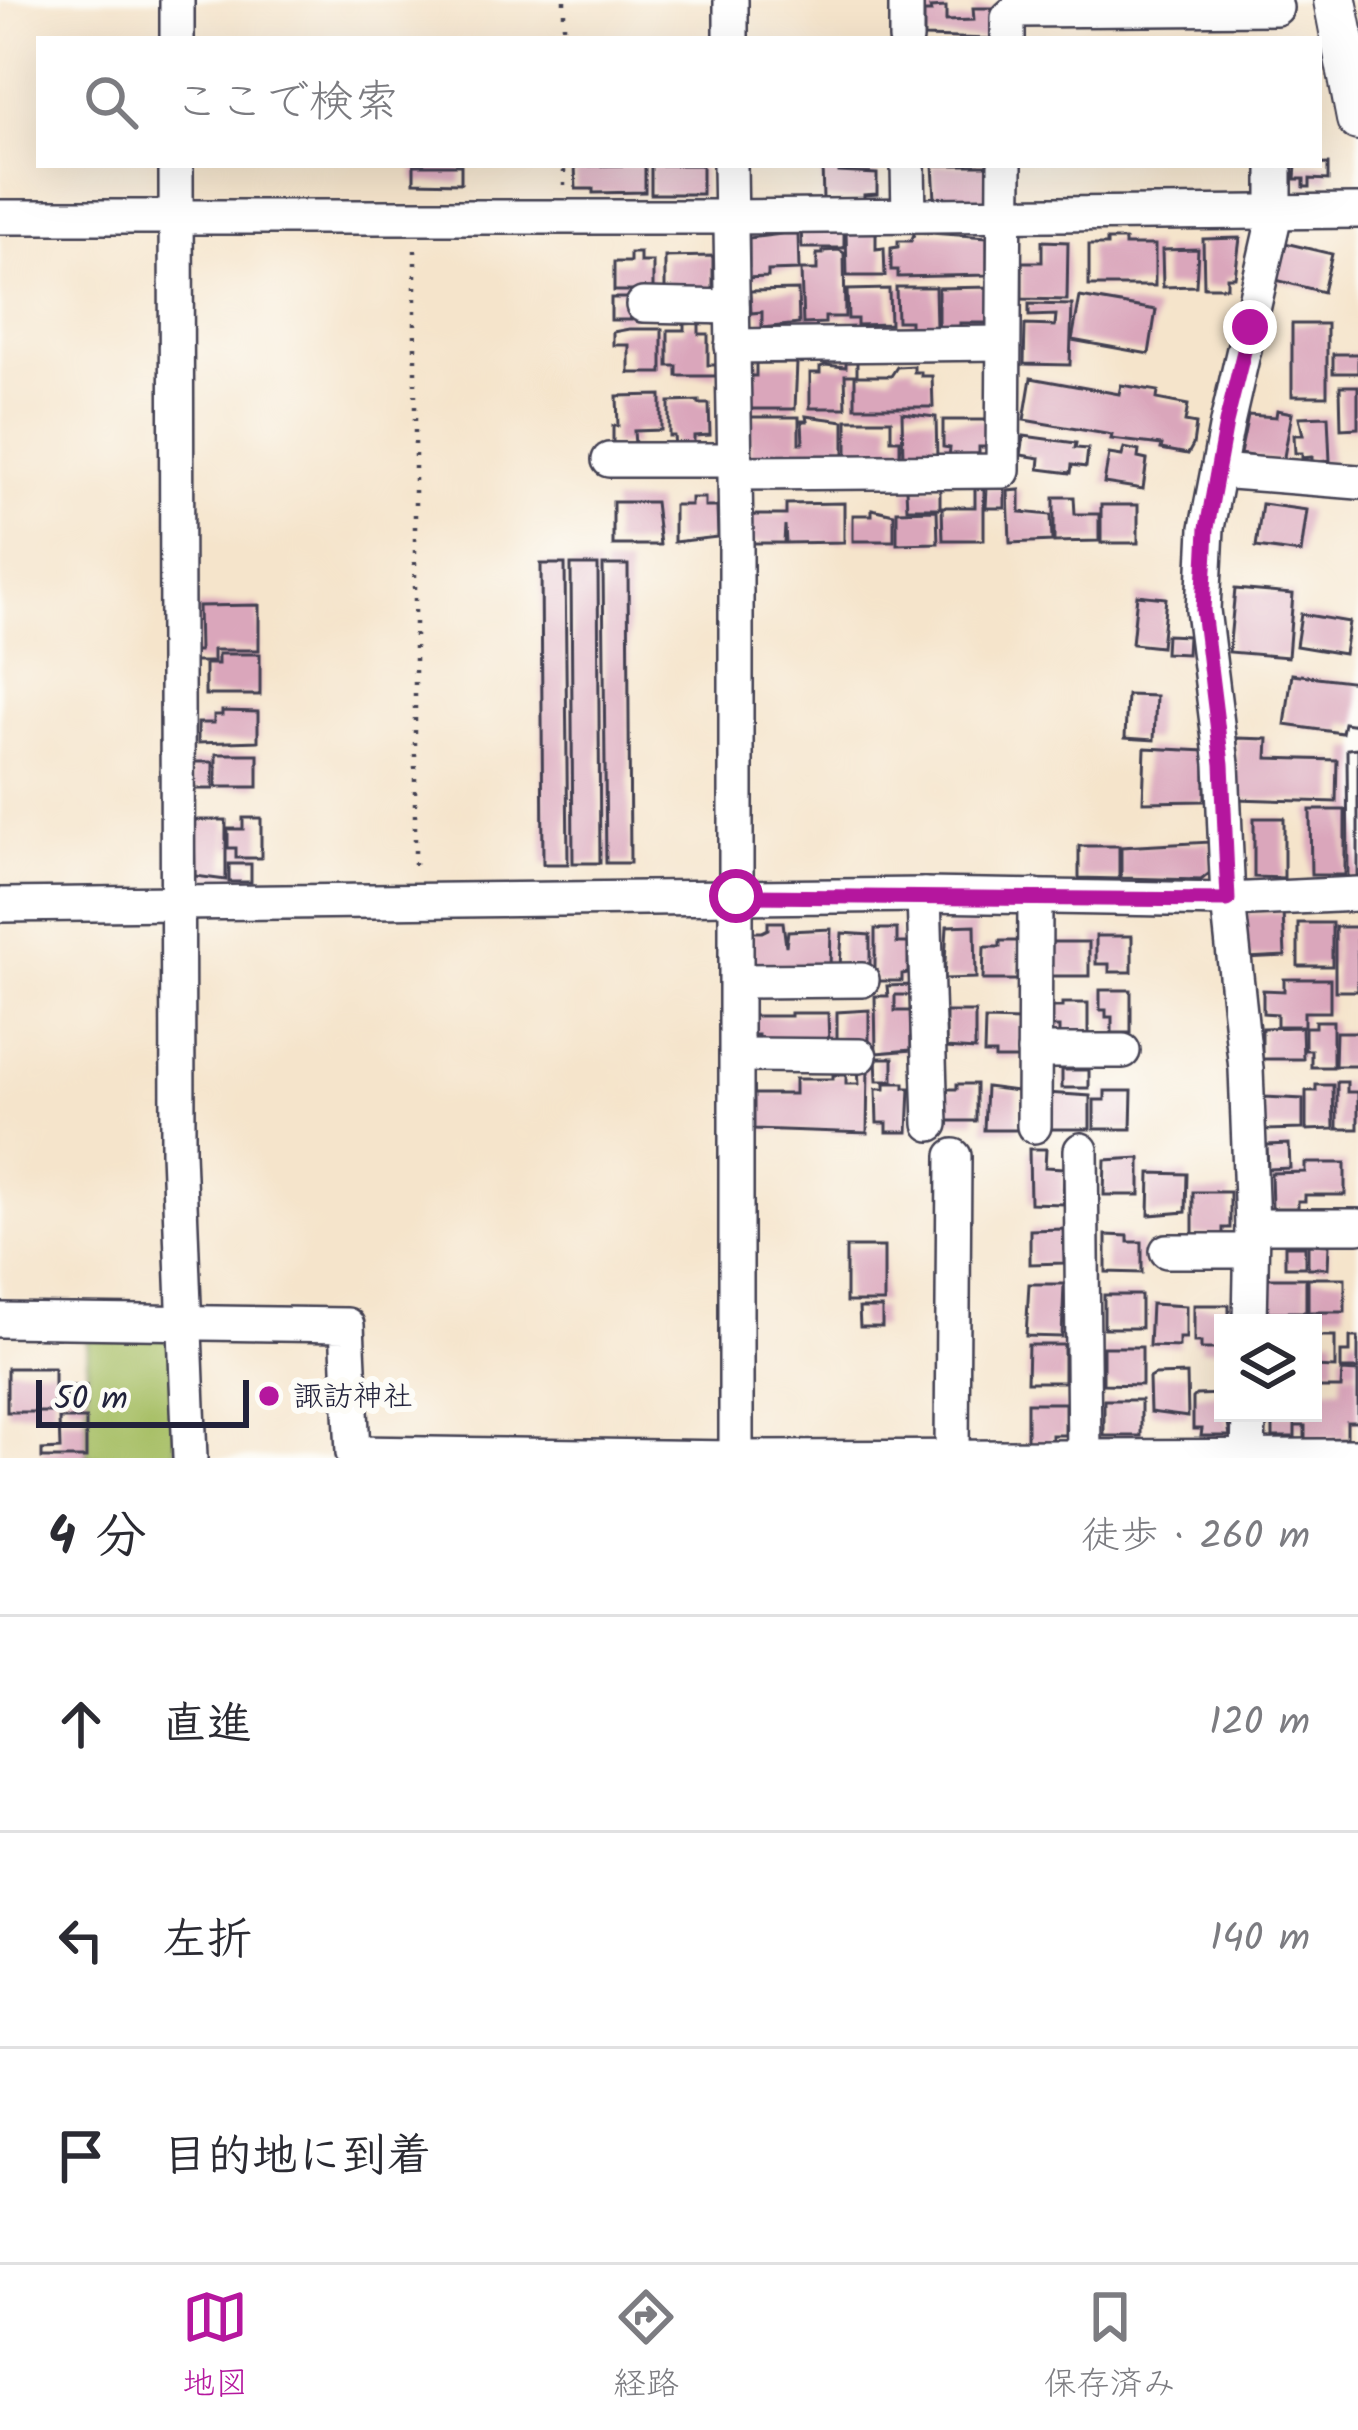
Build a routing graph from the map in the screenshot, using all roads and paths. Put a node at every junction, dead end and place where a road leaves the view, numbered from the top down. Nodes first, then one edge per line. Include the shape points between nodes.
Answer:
1 (177, 0) edge
2 (564, 0) edge
3 (731, 0) edge
4 (906, 0) edge
5 (1335, 0) edge
6 (1276, 16) edge
7 (177, 36) edge
8 (564, 36) edge
9 (731, 36) edge
10 (906, 36) edge
11 (1008, 36) edge
12 (1358, 118) edge
13 (176, 168) edge
14 (730, 168) edge
15 (908, 168) edge
16 (1005, 168) edge
17 (1275, 168) edge
18 (1358, 211) edge
19 (175, 214) junction
20 (415, 214) junction
21 (1275, 214) junction
22 (909, 215) junction
23 (1004, 216) junction
24 (0, 217) edge
25 (730, 217) junction
26 (643, 305) dead end
27 (731, 307) junction
28 (1004, 343) junction
29 (732, 346) junction
30 (609, 460) dead end
31 (735, 466) junction
32 (1218, 471) junction
33 (1358, 482) edge
34 (1358, 893) edge
35 (924, 895) junction
36 (736, 896) junction
37 (1035, 896) junction
38 (415, 899) junction
39 (1228, 900) junction
40 (176, 902) junction
41 (0, 905) edge
42 (862, 980) dead end
43 (738, 981) junction
44 (1034, 1052) junction
45 (1123, 1052) dead end
46 (737, 1055) junction
47 (860, 1056) dead end
48 (931, 1124) dead end
49 (1034, 1126) dead end
50 (1081, 1150) dead end
51 (954, 1156) dead end
52 (1358, 1226) edge
53 (1251, 1238) junction
54 (1167, 1251) dead end
55 (1250, 1314) edge
56 (0, 1320) edge
57 (185, 1320) junction
58 (1249, 1422) edge
59 (952, 1454) junction
60 (1358, 1456) edge
61 (1084, 1457) edge
62 (190, 1458) edge
63 (736, 1458) edge
64 (1008, 1458) edge
65 (1248, 1458) edge

1 - 7 street
2 - 8 path
3 - 9 street
4 - 10 street
5 - 12 street
6 - 11 street via 1017,10
13 - 19 street
14 - 25 street
15 - 22 street
16 - 23 street
17 - 21 street
18 - 21 street
19 - 20 street
19 - 24 street
19 - 40 street
20 - 25 street
20 - 38 path
21 - 23 street
21 - 32 street
22 - 23 street
22 - 25 street
23 - 28 street
25 - 27 street
26 - 27 street
27 - 29 street
28 - 29 street
28 - 31 street via 1003,471
29 - 31 street
30 - 31 street
31 - 36 street
32 - 33 street
32 - 39 street via 1203,610
34 - 39 street
35 - 36 street
35 - 37 street
35 - 48 street
36 - 38 street
36 - 43 street
37 - 39 street
37 - 44 street
38 - 40 street
39 - 53 street via 1246,1070
40 - 41 street
40 - 57 street
42 - 43 street
43 - 46 street
44 - 45 street
44 - 49 street
46 - 47 street
46 - 63 street
50 - 61 street
51 - 59 street
52 - 53 street
53 - 54 street
53 - 55 street
56 - 57 street
57 - 62 street
57 - 63 street via 347,1325 353,1453
58 - 65 street
59 - 63 street
59 - 64 street
60 - 65 street
61 - 64 street
61 - 65 street

